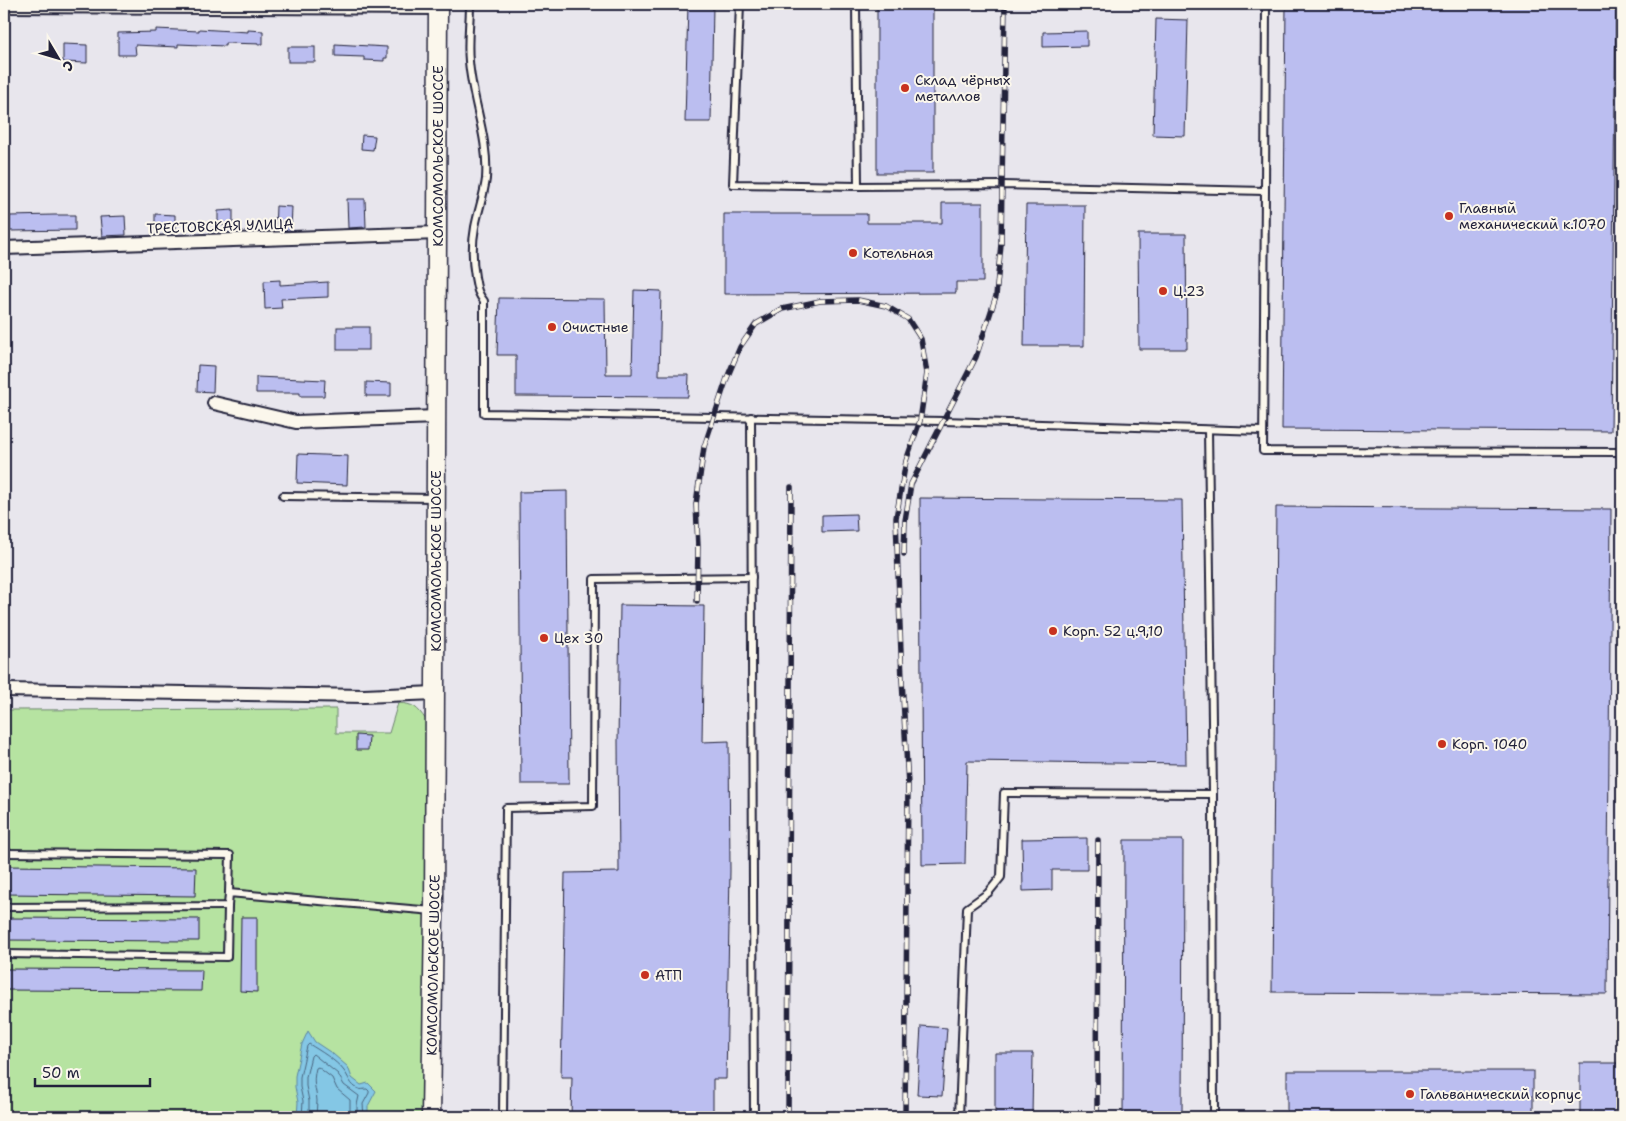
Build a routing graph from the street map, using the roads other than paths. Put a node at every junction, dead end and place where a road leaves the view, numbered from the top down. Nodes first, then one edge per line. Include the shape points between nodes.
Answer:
1 (470, 4) edge
2 (740, 4) edge
3 (856, 4) edge
4 (1266, 4) edge
5 (4, 6) edge
6 (438, 6) edge
7 (858, 186) junction
8 (1265, 191) junction
9 (438, 233) junction
10 (4, 248) edge
11 (214, 403) dead end
12 (436, 417) junction
13 (751, 417) junction
14 (1208, 430) junction
15 (1262, 431) junction
16 (1622, 452) edge
17 (283, 496) dead end
18 (436, 498) junction
19 (752, 577) junction
20 (4, 690) edge
21 (435, 694) junction
22 (1213, 794) junction
23 (6, 853) dead end
24 (229, 893) junction
25 (228, 906) junction
26 (4, 907) edge
27 (434, 911) junction
28 (4, 954) edge
29 (431, 1117) edge
30 (503, 1117) edge
31 (754, 1117) edge
32 (959, 1117) edge
33 (1214, 1117) edge

1 - 13 lane via 469,60 486,162 472,253 478,294 484,301 484,413
2 - 7 lane via 733,184
3 - 7 lane
4 - 8 lane
5 - 6 street
6 - 9 main road, КОМСОМОЛЬСКОЕ ШОССЕ
7 - 8 lane via 1002,185
8 - 15 lane
9 - 10 street, ТРЕСТОВСКАЯ УЛИЦА
9 - 12 main road, КОМСОМОЛЬСКОЕ ШОССЕ
11 - 12 street via 296,422
12 - 18 main road, КОМСОМОЛЬСКОЕ ШОССЕ
13 - 14 lane
13 - 19 lane
14 - 15 lane
14 - 22 lane
15 - 16 lane via 1263,451
17 - 18 lane
18 - 21 main road, КОМСОМОЛЬСКОЕ ШОССЕ
19 - 30 lane via 594,579 593,806 506,808
19 - 31 lane
20 - 21 street via 364,696
21 - 27 main road, КОМСОМОЛЬСКОЕ ШОССЕ
22 - 32 lane via 1004,793 1002,877 988,893 967,908
22 - 33 lane
23 - 24 lane via 230,855
24 - 25 lane
24 - 27 lane
25 - 26 lane
25 - 28 lane via 226,957
27 - 29 main road, КОМСОМОЛЬСКОЕ ШОССЕ

